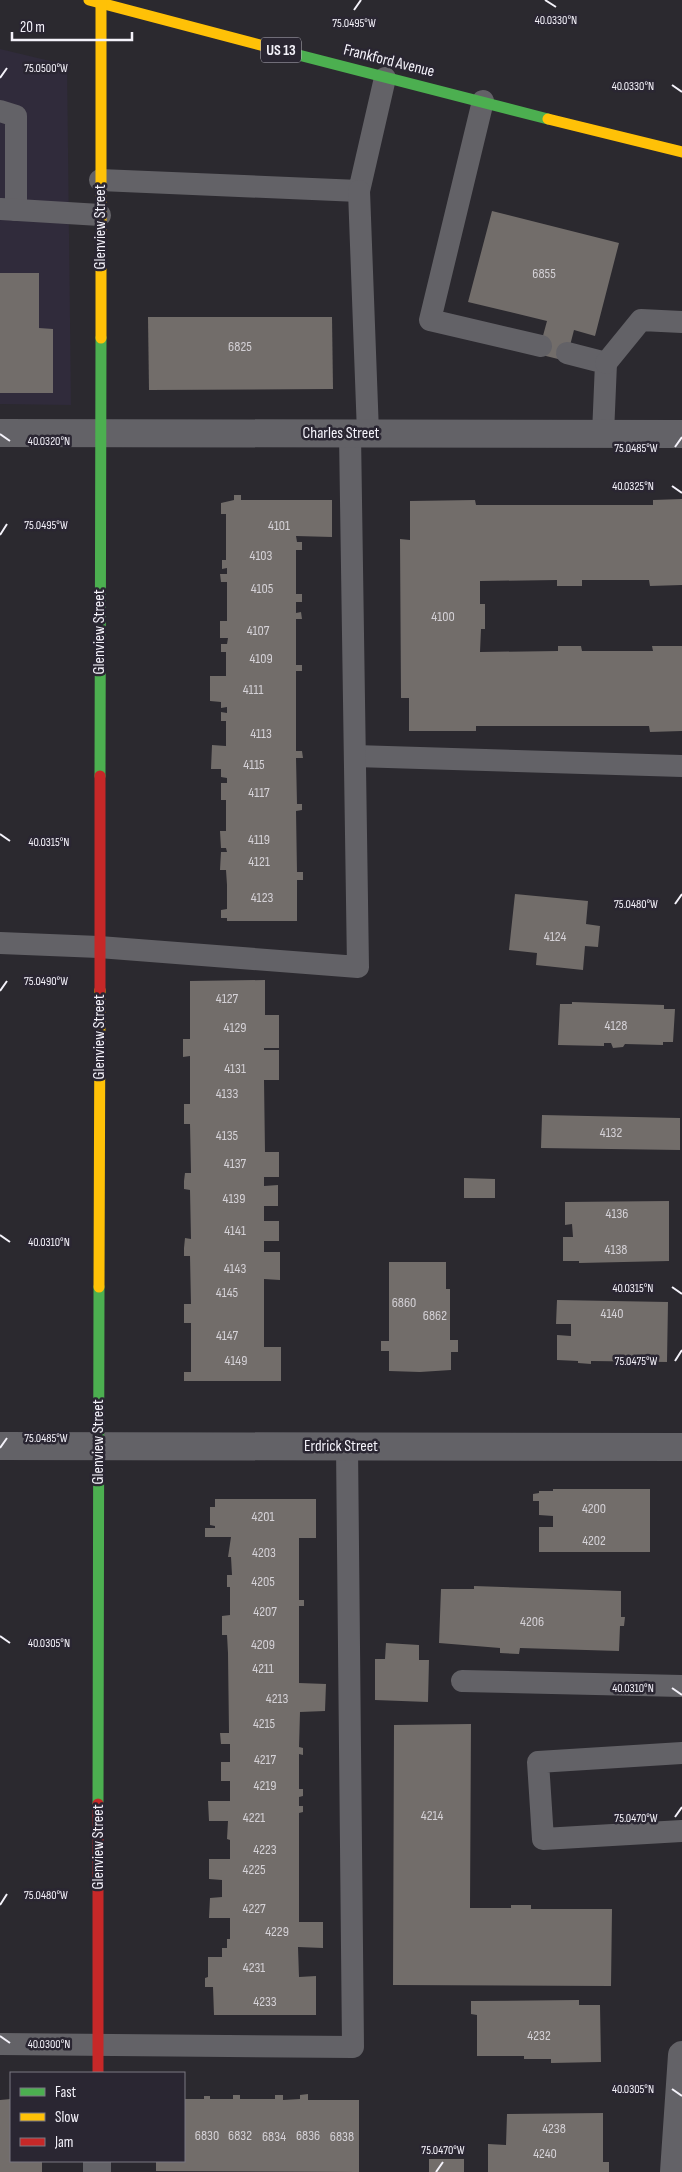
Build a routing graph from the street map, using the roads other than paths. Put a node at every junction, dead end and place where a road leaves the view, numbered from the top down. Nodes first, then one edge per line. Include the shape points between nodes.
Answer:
1 (100, 1) edge
2 (385, 78) junction
3 (483, 101) junction
4 (0, 111) edge
5 (682, 152) edge
6 (100, 180) junction
7 (359, 191) junction
8 (8, 210) edge
9 (100, 215) junction
10 (682, 322) edge
11 (540, 346) dead end
12 (567, 353) dead end
13 (606, 363) junction
14 (0, 433) edge
15 (359, 433) junction
16 (100, 434) junction
17 (603, 434) junction
18 (682, 434) edge
19 (355, 756) junction
20 (682, 766) edge
21 (0, 943) edge
22 (99, 947) junction
23 (0, 1446) edge
24 (98, 1446) junction
25 (347, 1446) junction
26 (682, 1447) edge
27 (462, 1681) dead end
28 (682, 1686) edge
29 (682, 1753) edge
30 (682, 1831) edge
31 (0, 2044) edge
32 (98, 2044) junction
33 (682, 2055) edge
34 (98, 2072) edge
35 (674, 2172) edge

1 - 2 street, Frankford Avenue / US 13
1 - 6 street, Glenview Street
2 - 3 street, Frankford Avenue / US 13
2 - 7 lane
3 - 5 street, Frankford Avenue / US 13
3 - 11 lane via 430,320
4 - 8 lane via 16,116
6 - 7 lane
6 - 9 street, Glenview Street
7 - 15 lane
8 - 9 lane
9 - 16 street, Glenview Street
10 - 13 lane via 641,320
12 - 13 lane
13 - 17 lane
14 - 16 street, Charles Street
15 - 16 street, Charles Street
15 - 17 street, Charles Street
15 - 19 lane
16 - 22 street, Glenview Street
17 - 18 street, Charles Street
19 - 20 lane
19 - 22 lane via 358,967
21 - 22 lane
22 - 24 street, Glenview Street
23 - 24 street, Erdrick Street
24 - 25 street, Erdrick Street
24 - 32 street, Glenview Street
25 - 26 street, Erdrick Street
25 - 32 lane via 353,2047
27 - 28 lane
29 - 30 lane via 538,1762 544,1839
31 - 32 lane
32 - 34 street, Glenview Street
33 - 35 street

